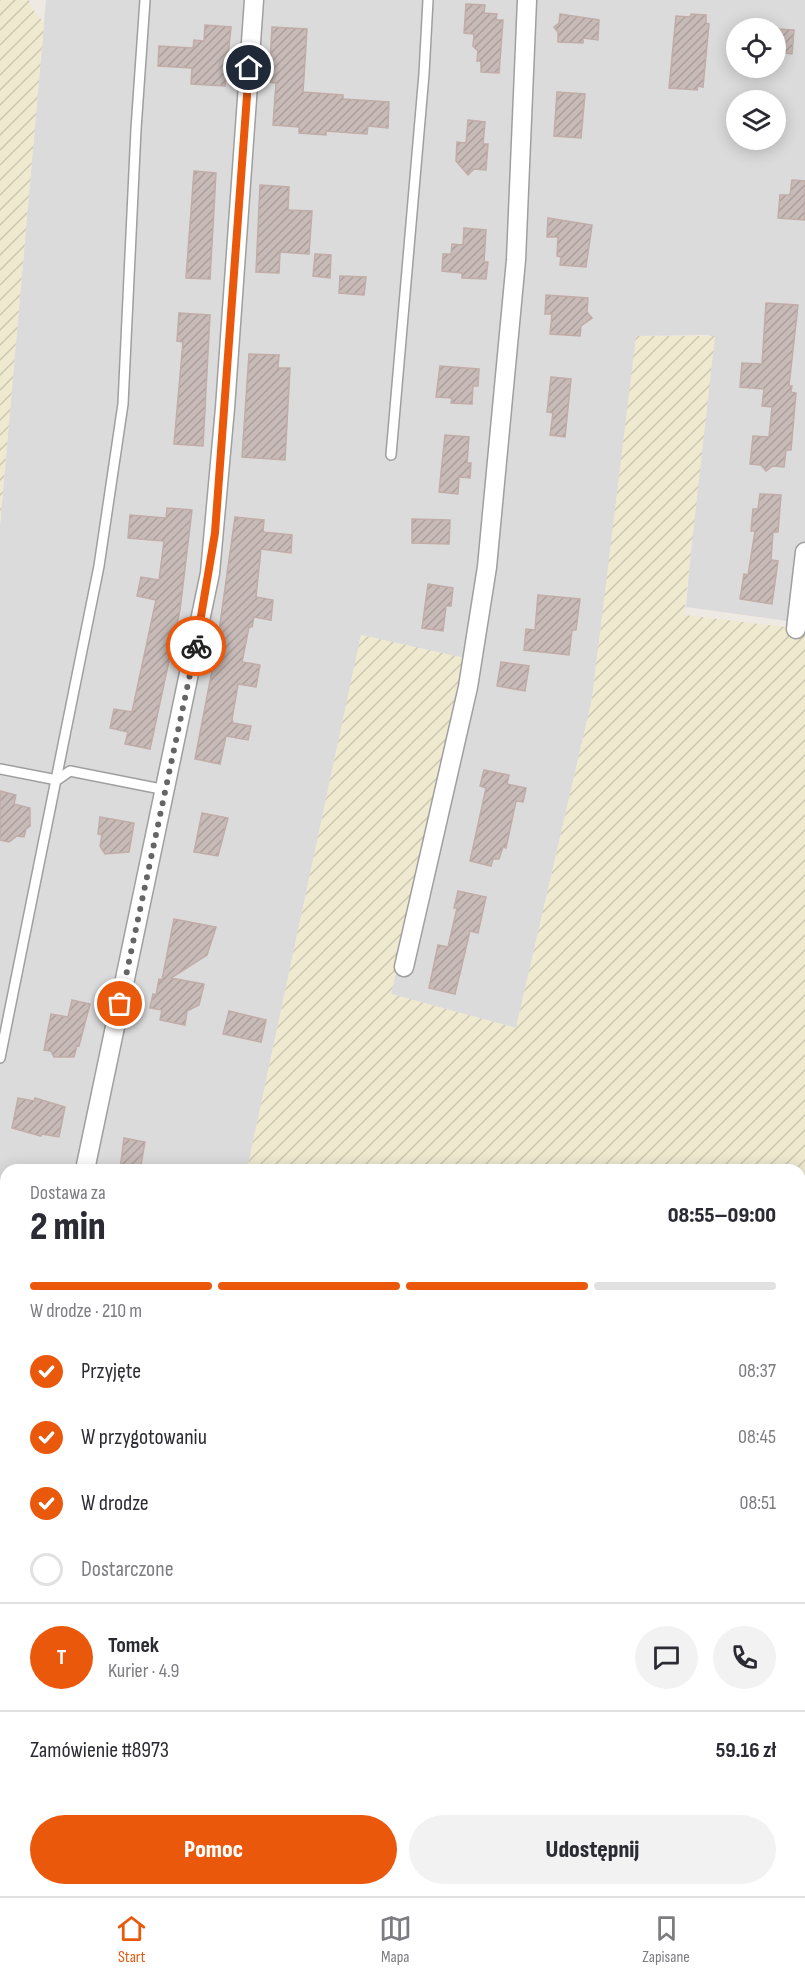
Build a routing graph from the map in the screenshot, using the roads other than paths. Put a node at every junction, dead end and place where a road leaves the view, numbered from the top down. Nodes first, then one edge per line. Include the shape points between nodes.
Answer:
1 (145, 0) edge
2 (254, 0) edge
3 (428, 0) edge
4 (527, 0) edge
5 (391, 455) dead end
6 (805, 552) edge
7 (796, 628) dead end
8 (0, 769) edge
9 (57, 780) junction
10 (166, 790) junction
11 (404, 967) dead end
12 (0, 1058) edge
13 (86, 1164) edge

1 - 9 lane via 123,404 99,566
2 - 10 street via 214,543
3 - 5 lane
4 - 11 street via 516,260 487,567 468,687
6 - 7 street
8 - 9 lane
9 - 10 lane via 70,771
9 - 12 lane
10 - 13 street

